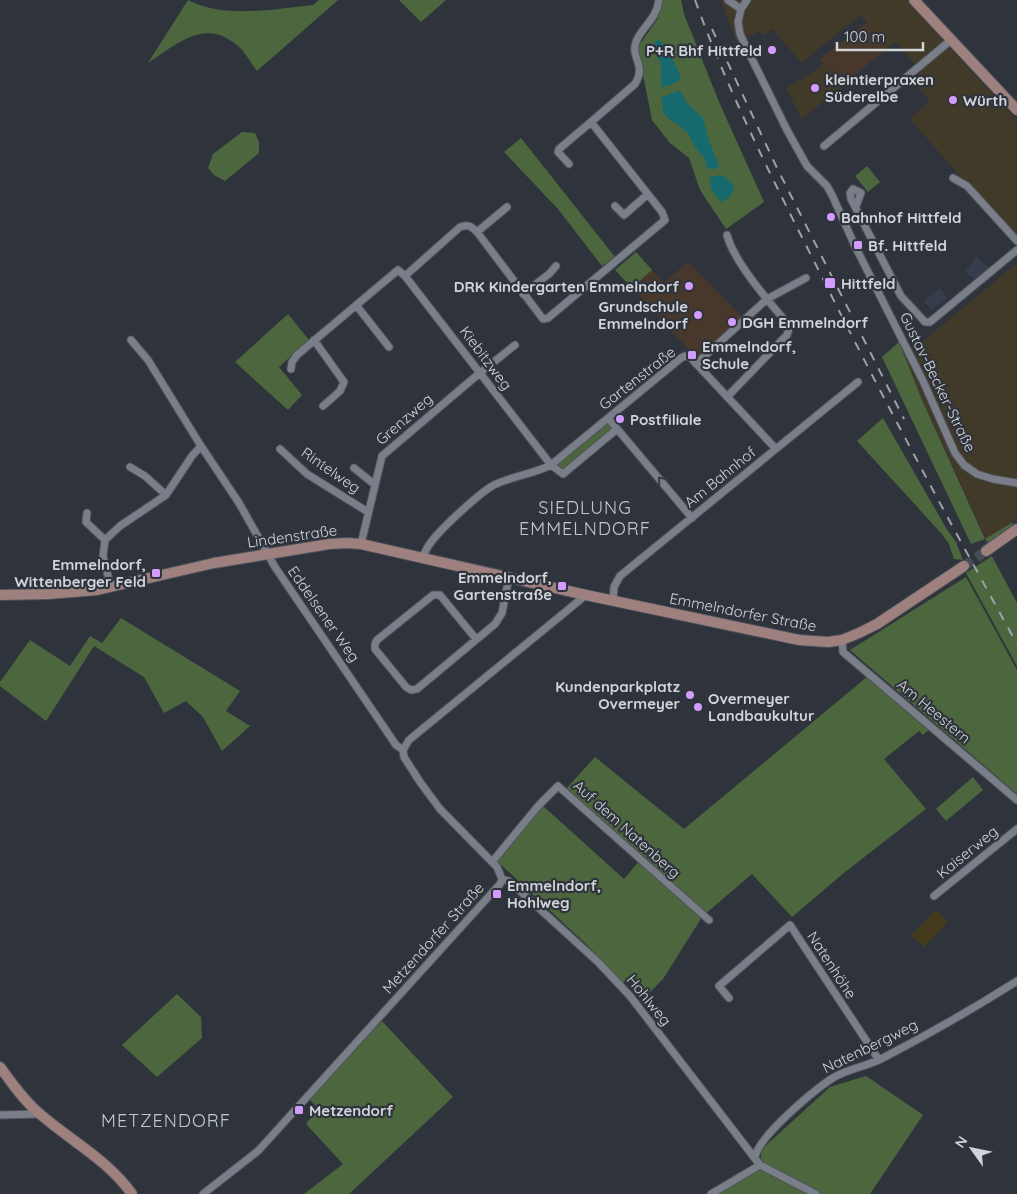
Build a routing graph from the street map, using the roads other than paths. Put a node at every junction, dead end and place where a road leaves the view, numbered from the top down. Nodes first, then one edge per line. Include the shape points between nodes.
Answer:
1 (659, 0) edge
2 (728, 0) edge
3 (747, 0) edge
4 (914, 0) edge
5 (741, 9) junction
6 (951, 40) junction
7 (1017, 110) edge
8 (591, 122) junction
9 (824, 146) dead end
10 (569, 164) dead end
11 (953, 178) dead end
12 (648, 194) junction
13 (614, 206) dead end
14 (856, 206) dead end
15 (507, 207) dead end
16 (477, 232) junction
17 (727, 235) dead end
18 (1017, 241) edge
19 (1017, 250) edge
20 (556, 266) dead end
21 (405, 276) junction
22 (806, 278) dead end
23 (523, 294) junction
24 (767, 300) junction
25 (356, 305) junction
26 (130, 340) dead end
27 (314, 340) junction
28 (515, 345) dead end
29 (389, 347) dead end
30 (696, 364) junction
31 (291, 369) dead end
32 (479, 373) junction
33 (858, 382) dead end
34 (727, 397) junction
35 (323, 406) dead end
36 (608, 418) junction
37 (617, 429) junction
38 (201, 446) junction
39 (280, 449) dead end
40 (776, 449) junction
41 (551, 464) junction
42 (130, 467) dead end
43 (354, 468) dead end
44 (1017, 483) edge
45 (374, 484) junction
46 (166, 495) junction
47 (368, 512) junction
48 (87, 513) dead end
49 (692, 518) junction
50 (1017, 530) edge
51 (105, 540) junction
52 (361, 544) junction
53 (986, 551) tunnel mouth
54 (267, 554) junction
55 (422, 558) junction
56 (964, 566) tunnel mouth
57 (509, 578) junction
58 (111, 588) junction
59 (0, 595) edge
60 (586, 595) junction
61 (613, 601) junction
62 (476, 639) junction
63 (842, 640) junction
64 (403, 750) junction
65 (1017, 800) edge
66 (1017, 829) edge
67 (492, 862) junction
68 (502, 879) junction
69 (934, 896) dead end
70 (709, 920) dead end
71 (1017, 981) edge
72 (729, 998) dead end
73 (878, 1060) junction
74 (0, 1067) edge
75 (39, 1114) junction
76 (0, 1116) edge
77 (755, 1157) junction
78 (760, 1166) junction
79 (132, 1194) edge
80 (203, 1194) edge
81 (711, 1194) edge
82 (816, 1194) edge

1 - 8 street via 652,19 635,43 640,76
2 - 5 street
3 - 5 street
4 - 6 street
5 - 44 street, Gustav-Becker-Straße via 740,34 750,56 807,166 832,195 956,453 964,465 977,474
6 - 7 street
6 - 9 street
8 - 10 street via 559,149
8 - 12 street
11 - 18 street via 967,186
12 - 13 street via 624,215
12 - 23 street via 665,220 548,318 543,320
14 - 19 street via 901,296 925,322 930,322
15 - 16 street
16 - 21 street via 466,224 460,227
16 - 23 street
17 - 24 street via 730,247
20 - 23 street
21 - 25 street, Kiebitzweg via 398,270
21 - 32 street, Kiebitzweg
22 - 24 street
24 - 30 street
24 - 34 street via 788,324 787,335
25 - 27 street
25 - 29 street
26 - 38 street, Eddelsener Weg via 148,360
27 - 31 street via 297,355
27 - 35 street via 344,382 340,391
28 - 32 street, Grenzweg
30 - 34 street, Gartenstraße
30 - 36 street, Gartenstraße via 690,357 680,358
32 - 41 street, Kiebitzweg
32 - 45 street, Grenzweg via 382,456
33 - 40 street, Am Bahnhof
34 - 40 street, Gartenstraße
36 - 37 street
36 - 41 street, Gartenstraße
37 - 41 street, Gartenstraße via 563,474
49 -> 37 street
38 - 46 street
38 - 54 street, Eddelsener Weg via 239,503
39 - 47 street, Rintelweg via 307,474
40 - 49 street, Am Bahnhof
41 - 55 street, Gartenstraße via 538,472 514,477 491,487 436,537
42 - 46 street
43 - 45 street
45 - 47 street, Grenzweg
46 - 51 street
47 - 52 street, Grenzweg
48 - 51 street via 86,522
49 - 61 street, Am Bahnhof via 617,580
50 - 53 street
51 - 58 street via 103,556
52 - 54 street, Lindenstraße via 334,543
52 - 55 street, Lindenstraße
54 - 58 street, Lindenstraße
54 - 64 street, Eddelsener Weg via 396,745
55 - 57 street, Lindenstraße
56 - 63 street, Emmelndorfer Straße via 877,624
57 - 60 street, Lindenstraße
57 - 62 street via 499,619
58 - 59 street, Lindenstraße
60 - 61 street, Emmelndorfer Straße
60 - 64 street via 409,740
61 - 63 street, Emmelndorfer Straße via 799,640
62 - 62 street via 417,689 411,690 375,649 377,640 436,594
63 - 65 street, Am Heestern via 843,652
64 - 67 street, Metzendorfer Straße via 404,757 432,799
66 - 69 street, Kaiserweg
67 - 68 street, Metzendorfer Straße
67 - 70 street, Auf dem Natenberg via 558,786
68 - 77 street, Hohlweg via 516,887 630,996
68 - 80 street, Metzendorfer Straße via 258,1151
71 - 73 street, Natenbergweg
72 - 73 street, Natenhöhe via 719,986 790,925
73 - 77 street, Natenbergweg via 839,1074 816,1091 762,1142
74 - 75 street
75 - 76 street
75 - 79 street via 107,1166
77 - 78 street, Hohlweg
78 - 81 street
78 - 82 street

